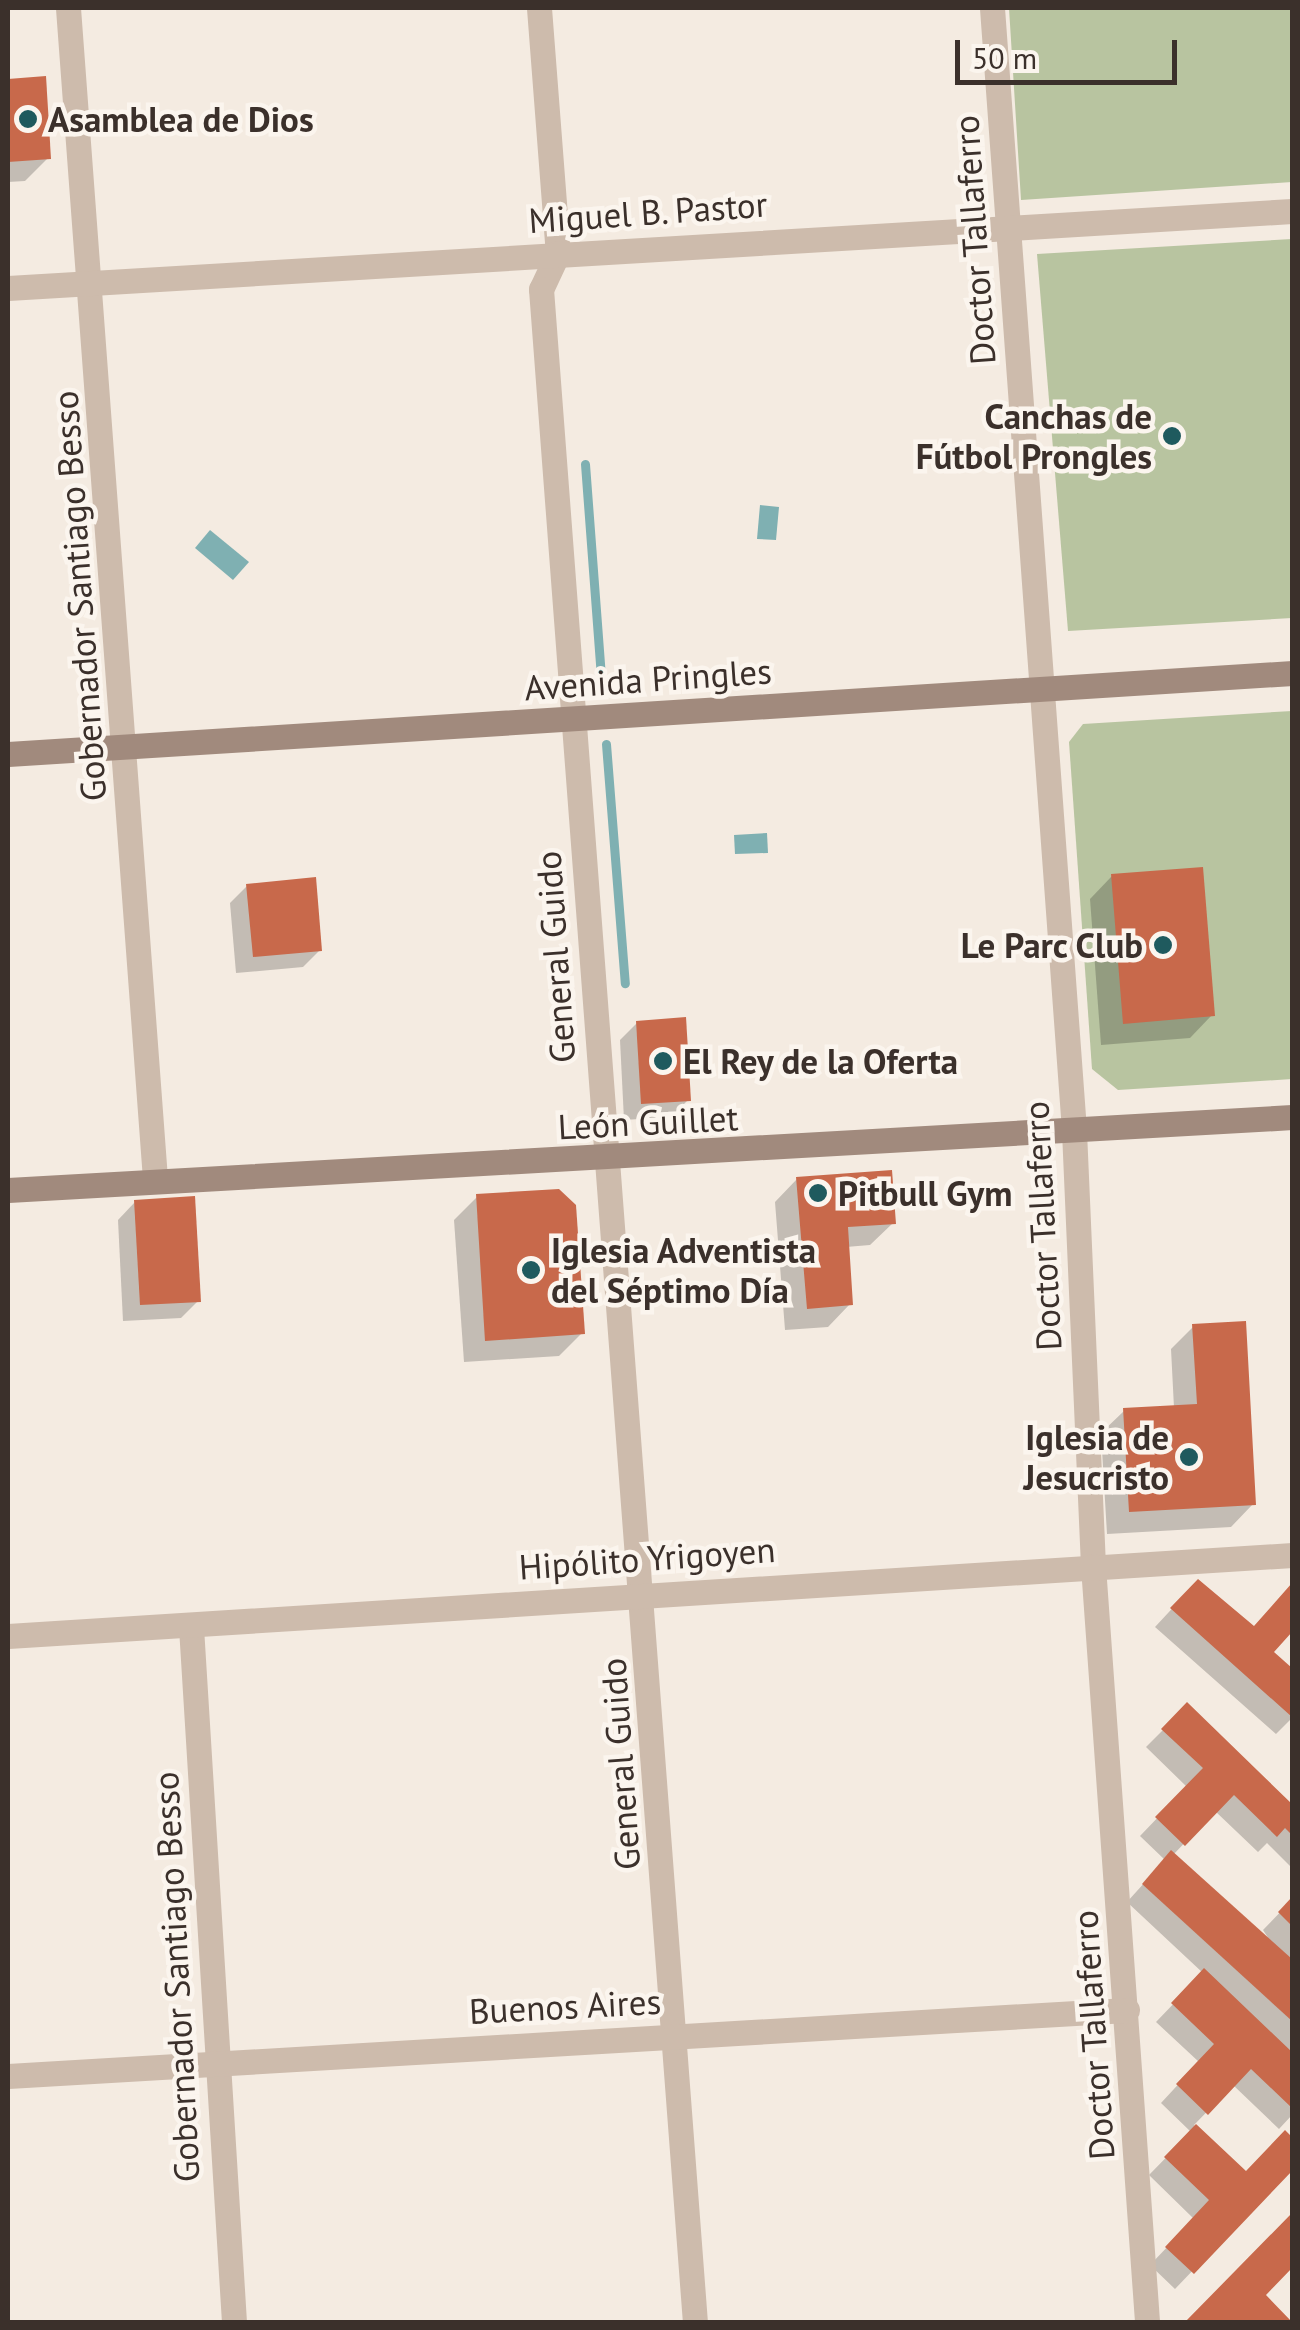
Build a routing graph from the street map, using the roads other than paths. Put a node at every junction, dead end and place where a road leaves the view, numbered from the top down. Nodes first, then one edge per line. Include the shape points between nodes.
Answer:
1 (68, 8) edge
2 (538, 8) edge
3 (992, 8) edge
4 (1292, 211) edge
5 (1008, 224) junction
6 (558, 253) junction
7 (90, 284) junction
8 (8, 288) edge
9 (1292, 672) edge
10 (1040, 690) junction
11 (572, 719) junction
12 (125, 747) junction
13 (8, 754) edge
14 (1292, 1117) edge
15 (1074, 1131) junction
16 (606, 1160) junction
17 (156, 1180) junction
18 (8, 1190) edge
19 (1292, 1554) edge
20 (1093, 1566) junction
21 (642, 1592) junction
22 (191, 1627) junction
23 (8, 1636) edge
24 (1127, 2010) junction
25 (676, 2035) junction
26 (214, 2062) junction
27 (8, 2076) edge
28 (234, 2322) edge
29 (695, 2322) edge
30 (1148, 2322) edge

1 - 7 street, Gobernador Santiago Besso
2 - 6 street, General Guido
3 - 5 street, Doctor Tallaferro
4 - 5 street, Miguel B. Pastor
5 - 6 street, Miguel B. Pastor
5 - 10 street, Doctor Tallaferro
6 - 7 street, Miguel B. Pastor
6 - 11 street, General Guido via 541,289
7 - 8 street, Miguel B. Pastor
7 - 12 street, Gobernador Santiago Besso
9 - 10 main road, Avenida Pringles
10 - 11 main road, Avenida Pringles
10 - 15 street, Doctor Tallaferro
11 - 12 main road, Avenida Pringles
11 - 16 street, General Guido
12 - 13 main road, Avenida Pringles
12 - 17 street, Gobernador Santiago Besso
14 - 15 main road, León Guillet
15 - 16 main road, León Guillet
15 - 20 street, Doctor Tallaferro
16 - 17 main road, León Guillet
16 - 21 street, General Guido
17 - 18 main road, León Guillet
19 - 20 street, Hipólito Yrigoyen
20 - 21 street, Hipólito Yrigoyen
20 - 24 street, Doctor Tallaferro
21 - 22 street, Hipólito Yrigoyen
21 - 25 street, General Guido
22 - 23 street, Hipólito Yrigoyen
22 - 26 street, Gobernador Santiago Besso
24 - 25 street, Buenos Aires
24 - 30 street, Doctor Tallaferro
25 - 26 street, Buenos Aires
25 - 29 street, General Guido
26 - 27 street, Buenos Aires
26 - 28 street, Gobernador Santiago Besso

